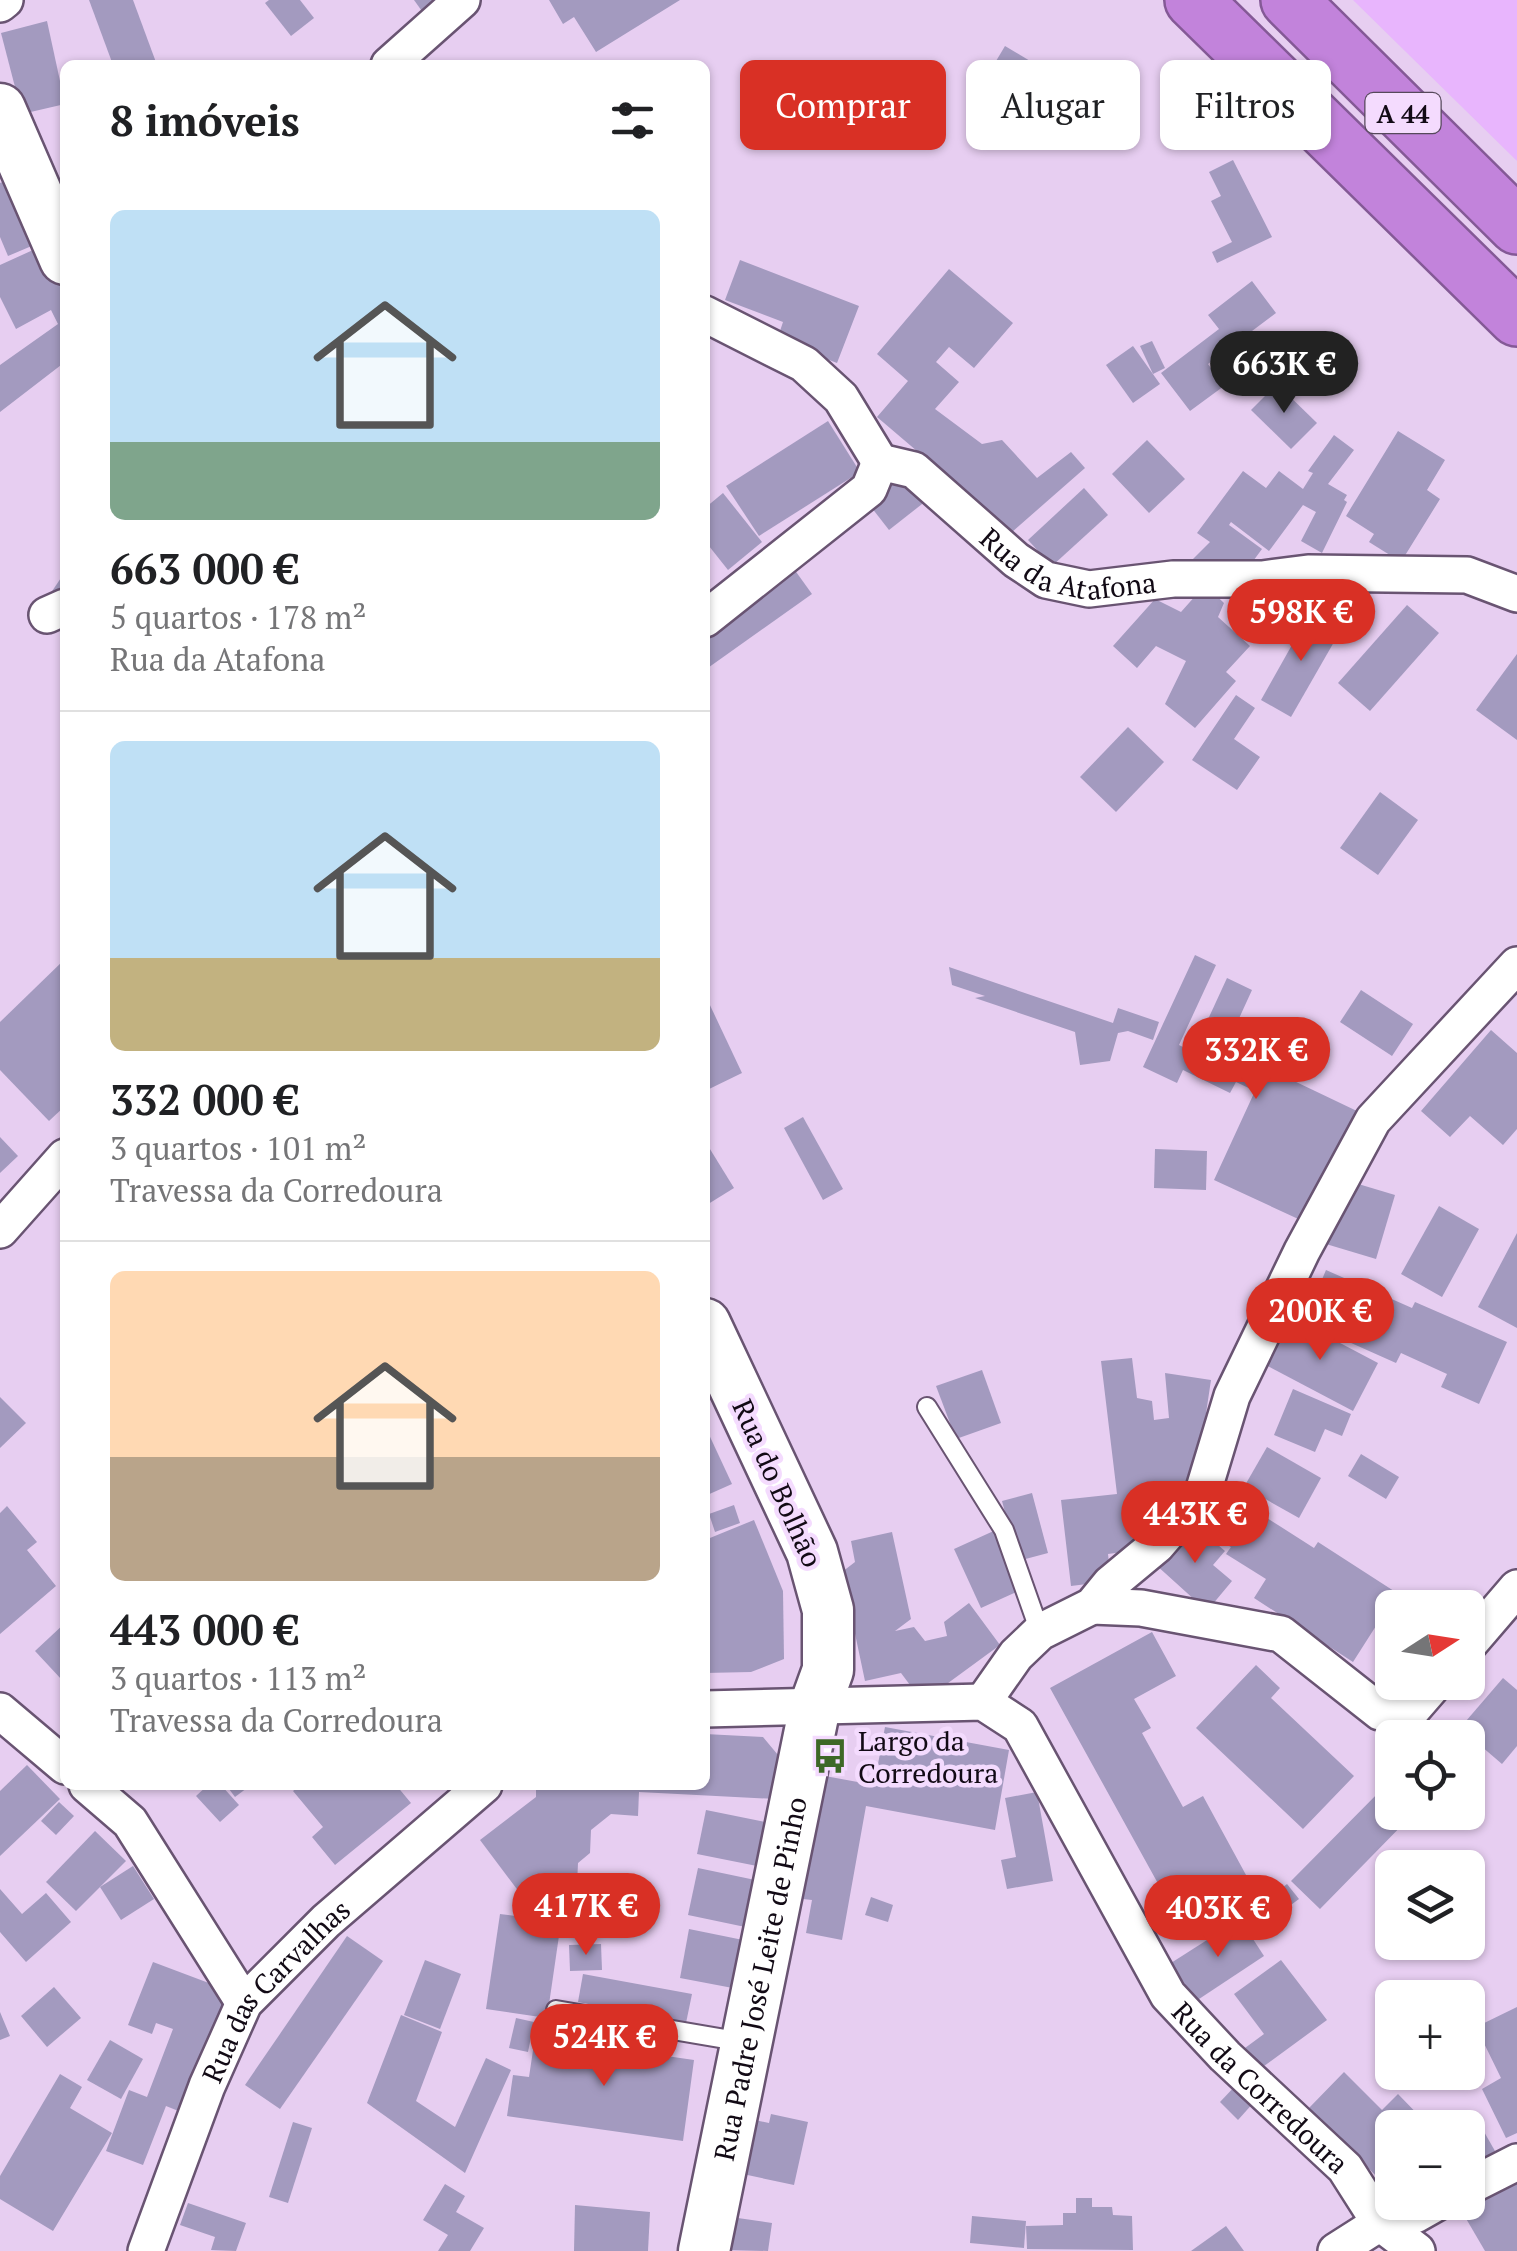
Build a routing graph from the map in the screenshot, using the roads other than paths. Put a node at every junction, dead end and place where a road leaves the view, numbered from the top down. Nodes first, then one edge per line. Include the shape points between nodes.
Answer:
1 (462, 0) edge
2 (1194, 0) edge
3 (1289, 0) edge
4 (395, 60) edge
5 (0, 109) edge
6 (1517, 226) edge
7 (60, 247) edge
8 (710, 317) edge
9 (1517, 318) edge
10 (880, 462) junction
11 (1517, 594) edge
12 (710, 615) edge
13 (1517, 965) edge
14 (60, 1163) edge
15 (0, 1230) edge
16 (710, 1335) edge
17 (927, 1408) dead end
18 (1517, 1588) edge
19 (1092, 1606) junction
20 (1485, 1626) edge
21 (1040, 1632) junction
22 (1420, 1700) edge
23 (983, 1702) junction
24 (815, 1706) junction
25 (710, 1709) edge
26 (0, 1711) edge
27 (60, 1762) edge
28 (93, 1790) edge
29 (478, 1790) edge
30 (244, 2003) junction
31 (556, 2010) dead end
32 (746, 2043) junction
33 (1517, 2162) edge
34 (1485, 2178) edge
35 (1391, 2220) edge
36 (1380, 2223) junction
37 (146, 2251) edge
38 (704, 2251) edge
39 (1336, 2251) edge
40 (1418, 2251) edge

1 - 4 street
2 - 9 highway, A 44
3 - 6 highway, A 44
5 - 7 street
8 - 10 street via 804,364 841,398
10 - 11 street, Rua da Atafona via 914,470 1046,580 1088,589 1308,573 1467,575
10 - 12 street via 868,489
13 - 19 street via 1373,1120 1232,1396 1202,1492
14 - 15 street
16 - 24 street, Rua do Bolhão via 812,1552 828,1610 828,1670
17 - 21 lane via 1004,1530
18 - 20 street
19 - 21 street
19 - 22 street via 1141,1608 1280,1634 1380,1712 1410,1712
21 - 23 street
23 - 24 street
23 - 36 street, Rua da Corredoura via 1020,1726 1168,1994 1345,2168
24 - 25 street
24 - 32 street, Rua Padre José Leite de Pinho
26 - 27 street
28 - 30 street via 130,1822
29 - 30 street, Rua das Carvalhas via 326,1921
30 - 37 street, Rua das Carvalhas
31 - 32 lane
32 - 38 street, Rua Padre José Leite de Pinho
33 - 34 street
35 - 36 street
36 - 39 street
36 - 40 street, Rua da Corredoura

